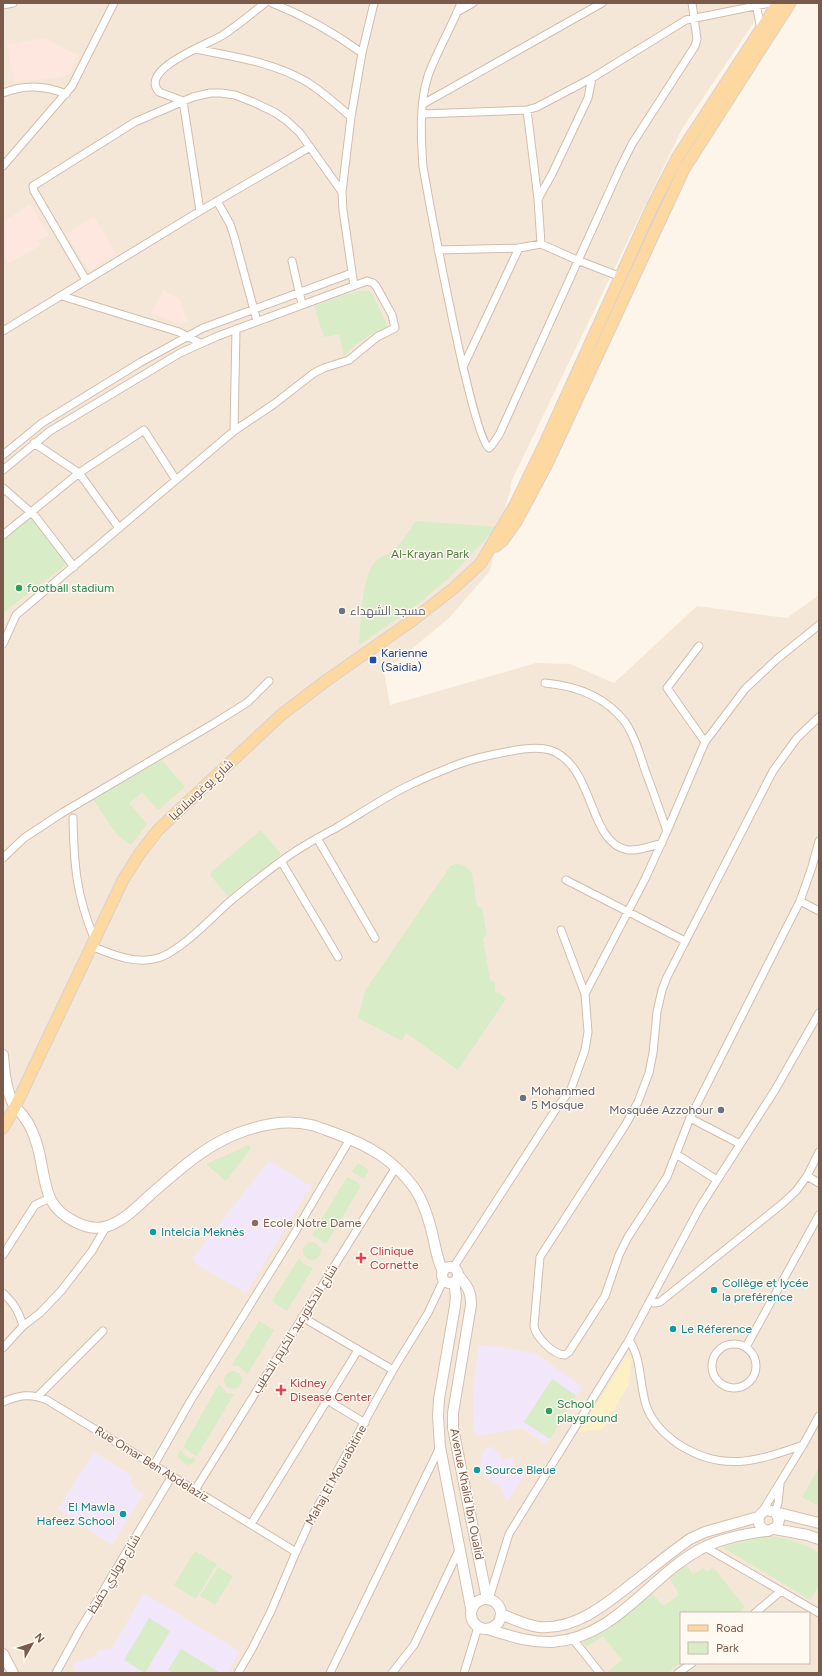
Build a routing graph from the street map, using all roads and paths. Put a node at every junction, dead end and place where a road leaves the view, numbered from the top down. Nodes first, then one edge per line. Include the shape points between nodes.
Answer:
1 (13, 3) edge
2 (114, 3) edge
3 (265, 3) edge
4 (272, 3) edge
5 (374, 3) edge
6 (461, 3) edge
7 (473, 3) edge
8 (602, 3) edge
9 (692, 3) edge
10 (770, 3) edge
11 (778, 3) edge
12 (790, 3) edge
13 (3, 5) edge
14 (756, 5) edge
15 (457, 12) junction
16 (695, 17) junction
17 (760, 30) junction
18 (196, 49) junction
19 (362, 53) junction
20 (592, 78) junction
21 (3, 93) edge
22 (66, 94) junction
23 (183, 102) junction
24 (423, 104) junction
25 (527, 110) junction
26 (422, 114) junction
27 (351, 117) junction
28 (310, 147) junction
29 (3, 166) edge
30 (342, 192) junction
31 (538, 199) junction
32 (217, 201) junction
33 (200, 211) junction
34 (541, 244) junction
35 (519, 248) junction
36 (438, 250) junction
37 (577, 260) junction
38 (292, 261) dead end
39 (352, 273) junction
40 (621, 277) junction
41 (86, 280) junction
42 (354, 286) junction
43 (299, 292) junction
44 (62, 296) junction
45 (302, 304) junction
46 (254, 310) junction
47 (257, 321) junction
48 (236, 329) junction
49 (3, 331) edge
50 (190, 336) junction
51 (200, 343) junction
52 (462, 367) junction
53 (104, 385) junction
54 (110, 396) junction
55 (234, 431) junction
56 (34, 443) junction
57 (3, 456) edge
58 (10, 464) junction
59 (3, 470) edge
60 (79, 472) junction
61 (176, 480) junction
62 (3, 488) edge
63 (32, 512) junction
64 (119, 528) junction
65 (3, 535) edge
66 (486, 555) junction
67 (74, 567) junction
68 (819, 624) edge
69 (3, 644) edge
70 (699, 646) dead end
71 (269, 681) dead end
72 (545, 683) dead end
73 (819, 717) edge
74 (705, 742) junction
75 (73, 818) dead end
76 (667, 831) junction
77 (317, 838) junction
78 (819, 841) edge
79 (662, 843) junction
80 (3, 858) edge
81 (281, 861) junction
82 (566, 880) dead end
83 (800, 901) junction
84 (819, 911) edge
85 (628, 913) junction
86 (561, 930) dead end
87 (375, 938) dead end
88 (685, 941) junction
89 (93, 942) junction
90 (338, 957) dead end
91 (585, 994) junction
92 (819, 1013) edge
93 (3, 1055) edge
94 (15, 1106) junction
95 (690, 1118) junction
96 (3, 1128) edge
97 (350, 1139) junction
98 (740, 1144) junction
99 (819, 1152) edge
100 (676, 1154) junction
101 (396, 1167) junction
102 (807, 1176) junction
103 (717, 1180) junction
104 (819, 1183) edge
105 (50, 1198) junction
106 (819, 1215) edge
107 (106, 1227) junction
108 (3, 1255) edge
109 (455, 1275) junction
110 (443, 1276) junction
111 (3, 1293) edge
112 (650, 1301) junction
113 (302, 1317) junction
114 (23, 1326) junction
115 (103, 1331) dead end
116 (629, 1340) junction
117 (746, 1347) junction
118 (3, 1348) edge
119 (358, 1350) junction
120 (393, 1370) junction
121 (38, 1396) junction
122 (327, 1400) junction
123 (3, 1402) edge
124 (819, 1416) edge
125 (365, 1423) junction
126 (803, 1445) junction
127 (440, 1447) junction
128 (154, 1465) junction
129 (172, 1476) junction
130 (780, 1484) junction
131 (195, 1490) junction
132 (776, 1513) junction
133 (760, 1514) junction
134 (819, 1523) edge
135 (251, 1524) junction
136 (770, 1530) junction
137 (819, 1539) edge
138 (705, 1547) junction
139 (460, 1548) junction
140 (296, 1552) junction
141 (781, 1591) junction
142 (488, 1599) junction
143 (472, 1608) junction
144 (756, 1612) edge
145 (819, 1613) edge
146 (501, 1614) junction
147 (483, 1628) junction
148 (572, 1638) junction
149 (3, 1654) edge
150 (691, 1664) edge
151 (13, 1672) edge
152 (56, 1673) edge
153 (238, 1673) edge
154 (330, 1673) edge
155 (392, 1673) edge
156 (464, 1673) edge
157 (600, 1673) edge
158 (678, 1673) edge

1 - 13 street
2 - 22 street
3 - 18 street via 222,35
4 - 19 street via 313,20
5 - 19 street
6 - 15 street
7 - 15 street
8 - 24 street
9 - 16 street
10 - 14 street
11 - 17 main road
12 - 66 main road via 684,169 546,466 516,522 503,540
14 - 16 street
14 - 17 street
15 - 24 street via 428,77
16 - 20 street via 678,24
16 - 37 street via 695,46 632,144
17 - 40 main road via 677,158
18 - 23 street via 171,63 154,80 159,92
18 - 27 street via 252,60 288,72 318,89
19 - 27 street
20 - 25 street
20 - 31 street via 588,98
21 - 22 street via 21,87 38,86
22 - 29 street
23 - 28 street via 210,93 235,95 286,120
23 - 33 street
23 - 41 street via 129,124 33,186
24 - 26 street
25 - 26 street
25 - 31 street
26 - 36 street via 423,167
27 - 30 street
28 - 30 street
28 - 32 street
30 - 39 street
31 - 34 street
32 - 33 street
32 - 46 street via 230,224
33 - 41 street
34 - 35 street
34 - 37 street
35 - 36 street
35 - 52 street
36 - 52 street
37 - 40 street
37 - 52 street via 499,435 490,447 486,445
38 - 43 street
39 - 42 street
39 - 43 street
40 - 66 main road via 515,505
41 - 44 street
42 - 45 street
42 - 55 street via 367,280 373,283 392,315 395,328 377,337 349,360 314,373
43 - 45 street
43 - 46 street
44 - 49 street
44 - 50 street
45 - 47 street
46 - 47 street
46 - 50 street via 216,323
47 - 48 street
48 - 51 street
48 - 55 street
50 - 51 street
50 - 53 street
51 - 54 street
53 - 54 street
53 - 57 street via 42,423
54 - 56 street
55 - 61 street
56 - 58 street
56 - 60 street
57 - 58 street
58 - 59 street
60 - 61 street via 144,430
60 - 63 street
60 - 64 street
61 - 64 street
62 - 63 street
63 - 65 street
63 - 67 street
64 - 67 street
66 - 89 main road, شارع يوغوسلافيا via 469,575 449,592 281,715 158,830 122,880
67 - 69 street via 16,615
68 - 74 street via 777,658 745,689
70 - 74 street via 667,688
71 - 80 street via 248,702 62,813 24,838
72 - 76 street via 565,685 597,697 626,723
73 - 88 street via 797,738 773,771
74 - 76 street
75 - 89 street via 75,875
76 - 79 street
77 - 79 street via 414,783 458,764 494,754 537,748 552,750 578,773 600,825 616,845 630,850
77 - 81 street
77 - 87 street
78 - 83 street
79 - 85 street
81 - 89 street via 164,956 149,960 133,960 115,955
81 - 90 street
82 - 85 street
83 - 84 street
83 - 95 street
85 - 88 street
85 - 91 street
86 - 91 street
88 - 100 street via 661,996 657,1012 654,1053 638,1102 540,1257 535,1331 541,1340 560,1355 565,1356 569,1352 601,1302 622,1247 667,1177
89 - 94 main road, شارع يوغوسلافيا
91 - 109 street via 587,1040 571,1089 474,1238
92 - 98 street via 775,1090
93 - 94 main road via 7,1083
94 - 96 main road, شارع يوغوسلافيا
94 - 105 main road via 32,1131
95 - 98 street
95 - 100 street
97 - 101 main road via 375,1151
97 - 107 main road via 311,1125 284,1122 258,1126 234,1134 189,1162 127,1216
97 - 128 street
98 - 103 street
99 - 102 street
100 - 103 street
101 - 110 main road via 416,1191 426,1210
101 - 113 street, شارع الدكتورعبد الكريم الخطيب
102 - 104 street
102 - 112 street via 782,1204 666,1297 656,1303
103 - 112 street
105 - 107 main road via 61,1213 74,1221 88,1227
105 - 108 street via 35,1205
106 - 117 street
107 - 114 street via 92,1251 61,1291 40,1314
109 - 110 main road via 445,1269
109 - 110 main road via 450,1284
109 - 127 main road, Avenue Khalid Ibn Oualid via 455,1306 439,1404
109 - 142 main road, Avenue Khalid Ibn Oualid via 469,1289 471,1305 453,1413 453,1428
110 - 120 street, Mahaj El Mourabitine via 428,1313
111 - 114 street via 20,1313
112 - 116 street
113 - 119 street
113 - 131 street, شارع الدكتورعبد الكريم الخطيب
114 - 118 street
115 - 121 street
116 - 126 street via 637,1356 646,1405 652,1417 661,1430 687,1450 714,1460 732,1462 751,1461
116 - 142 street via 509,1534
117 - 117 street via 739,1344 725,1346 715,1356 713,1371 723,1385 740,1387 753,1377 756,1369 755,1360
119 - 120 street
119 - 122 street
120 - 125 street, Mahaj El Mourabitine
121 - 123 street, Rue Omar Ben Abdelaziz via 16,1396
121 - 128 street, Rue Omar Ben Abdelaziz
122 - 125 street
122 - 135 street
124 - 126 street
125 - 140 street, Mahaj El Mourabitine via 313,1515
126 - 130 street
127 - 139 main road, Avenue Khalid Ibn Oualid
127 - 154 street
128 - 129 street, Rue Omar Ben Abdelaziz
129 - 131 street, Rue Omar Ben Abdelaziz
129 - 152 street, شارع مولاي حفيظ
130 - 132 street
130 - 133 street
131 - 135 street, Rue Omar Ben Abdelaziz
132 - 133 main road via 769,1510
132 - 134 main road
132 - 136 main road via 779,1522
133 - 136 main road via 759,1525
133 - 146 main road, Avenue Khalid Ibn Oualid via 693,1537 595,1612 570,1623 539,1627
135 - 140 street, Rue Omar Ben Abdelaziz
136 - 137 main road
136 - 138 main road via 734,1537
138 - 141 street
138 - 148 main road via 689,1556 610,1621 584,1635
139 - 143 main road, Avenue Khalid Ibn Oualid
139 - 155 street via 414,1645
140 - 153 street, Mahaj El Mourabitine via 271,1611
141 - 144 street
141 - 145 street
142 - 143 main road via 476,1602
142 - 146 main road, Avenue Khalid Ibn Oualid via 497,1604
143 - 147 main road, Avenue Khalid Ibn Oualid via 471,1619
146 - 147 main road via 495,1626
147 - 148 main road via 536,1642
147 - 156 street
148 - 157 street
149 - 151 main road
150 - 158 street

